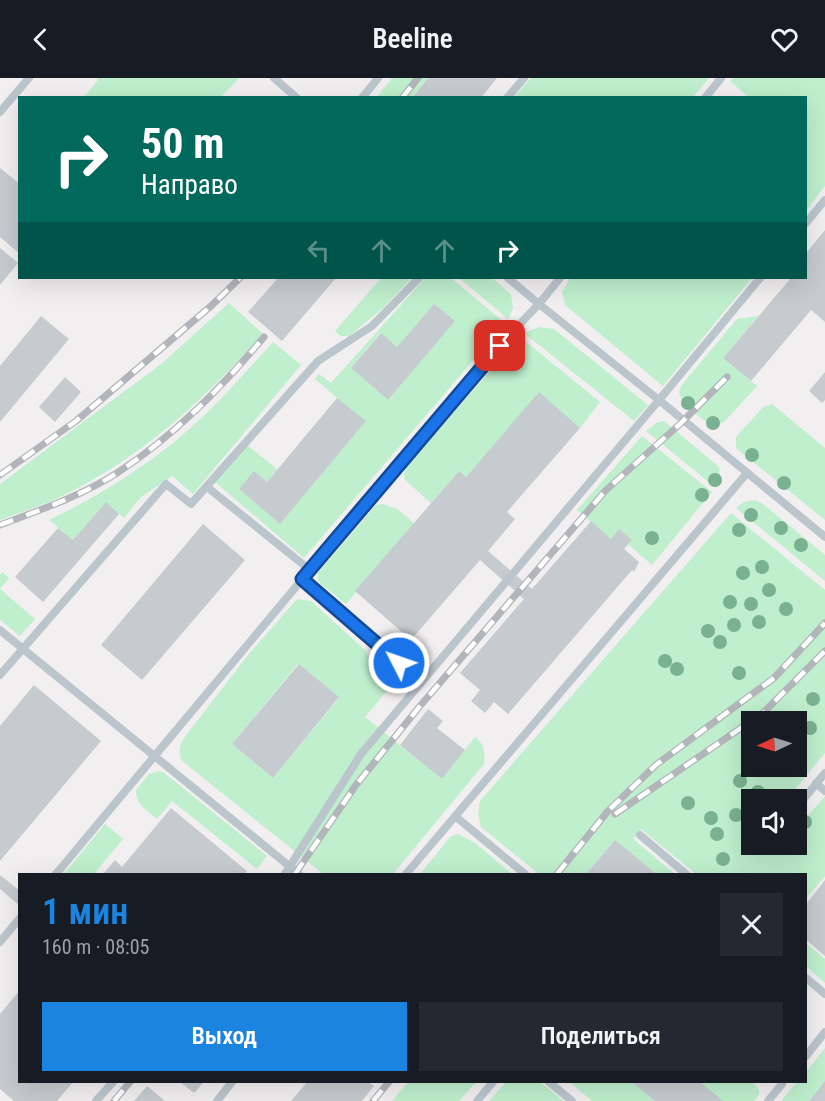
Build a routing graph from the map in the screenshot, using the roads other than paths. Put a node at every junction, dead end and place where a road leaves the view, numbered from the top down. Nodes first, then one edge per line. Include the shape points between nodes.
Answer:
1 (29, 78) edge
2 (274, 78) edge
3 (378, 78) edge
4 (524, 78) edge
5 (721, 78) edge
6 (295, 96) edge
7 (364, 96) edge
8 (509, 96) edge
9 (707, 96) edge
10 (0, 112) edge
11 (825, 200) edge
12 (807, 222) edge
13 (418, 279) edge
14 (509, 279) edge
15 (559, 279) edge
16 (759, 279) edge
17 (539, 304) junction
18 (659, 400) junction
19 (747, 473) junction
20 (207, 487) junction
21 (825, 537) edge
22 (310, 570) junction
23 (302, 579) junction
24 (0, 630) edge
25 (22, 648) junction
26 (399, 663) dead end
27 (0, 675) edge
28 (154, 756) junction
29 (825, 773) edge
30 (816, 783) junction
31 (825, 790) edge
32 (807, 794) edge
33 (455, 816) junction
34 (640, 835) dead end
35 (290, 867) junction
36 (57, 873) edge
37 (286, 873) edge
38 (298, 873) edge
39 (407, 873) edge
40 (524, 873) edge
41 (685, 873) edge
42 (18, 920) edge
43 (0, 942) edge
44 (807, 979) edge
45 (825, 994) edge
46 (825, 1032) edge
47 (807, 1055) edge
48 (112, 1083) edge
49 (231, 1083) edge
50 (492, 1083) edge
51 (550, 1083) edge
52 (781, 1083) edge
53 (96, 1101) edge
54 (217, 1101) edge
55 (477, 1101) edge
56 (572, 1101) edge
57 (768, 1101) edge

1 - 10 lane
2 - 6 lane
3 - 7 lane
4 - 8 lane
5 - 9 lane
11 - 12 lane
13 - 20 lane via 372,326 318,361
14 - 17 lane
15 - 17 lane
16 - 18 lane
17 - 18 lane
17 - 22 lane
18 - 19 lane
18 - 35 lane via 361,754
19 - 21 lane
19 - 33 lane
20 - 22 lane
20 - 25 lane via 191,504 166,484
22 - 23 lane
23 - 26 lane
23 - 28 lane
24 - 25 lane
25 - 27 lane
25 - 28 lane
28 - 35 lane
28 - 36 lane
29 - 30 lane
30 - 31 lane
30 - 32 lane
33 - 39 lane
33 - 40 lane
34 - 41 lane
35 - 37 lane
35 - 38 lane
42 - 43 lane
44 - 45 lane
46 - 47 lane
48 - 53 lane
49 - 54 lane
50 - 55 lane
51 - 56 lane
52 - 57 lane

